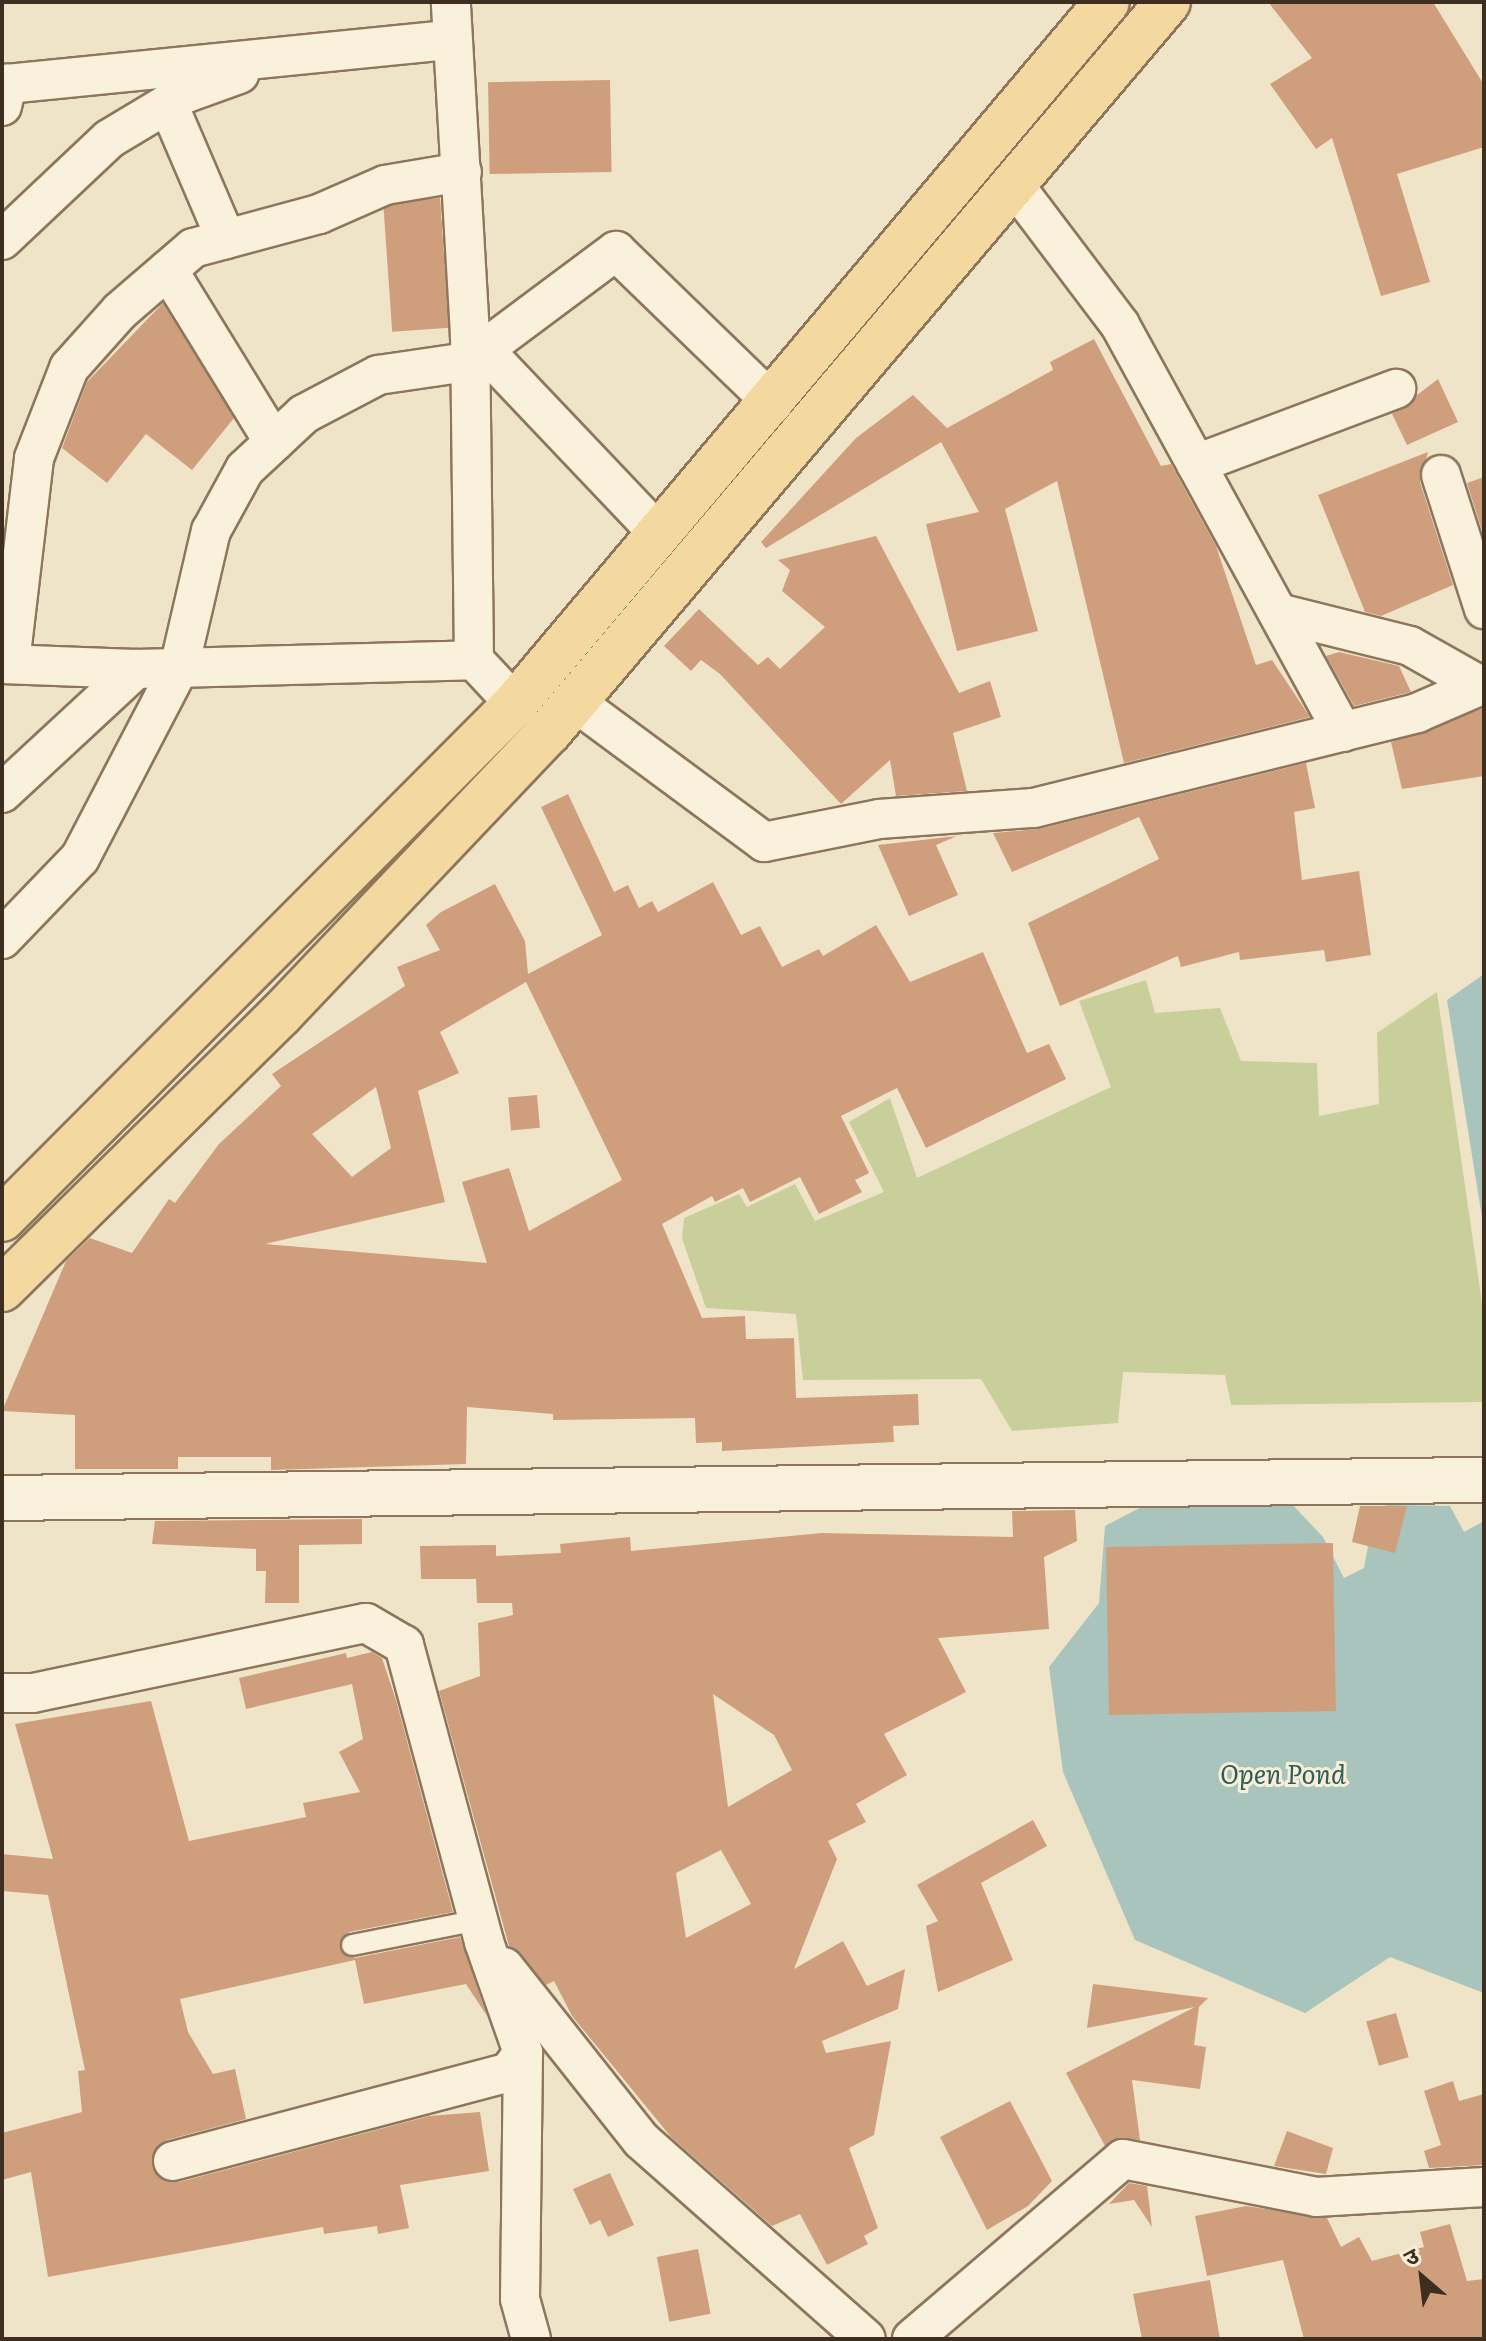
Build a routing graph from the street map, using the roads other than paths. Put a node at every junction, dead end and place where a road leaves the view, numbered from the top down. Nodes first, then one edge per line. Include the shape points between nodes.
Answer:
1 (451, 2) edge
2 (1107, 2) edge
3 (1168, 2) edge
4 (448, 40) junction
5 (292, 55) junction
6 (168, 104) junction
7 (2, 106) edge
8 (462, 172) junction
9 (1012, 182) junction
10 (226, 239) junction
11 (2, 240) edge
12 (168, 270) junction
13 (472, 350) junction
14 (1396, 389) dead end
15 (773, 403) junction
16 (274, 442) junction
17 (1196, 464) junction
18 (1441, 475) dead end
19 (659, 534) junction
20 (1484, 609) edge
21 (1278, 613) junction
22 (474, 660) junction
23 (6, 663) edge
24 (179, 668) junction
25 (136, 669) junction
26 (1481, 685) edge
27 (575, 702) junction
28 (515, 704) junction
29 (1343, 732) junction
30 (2, 793) edge
31 (2, 939) edge
32 (2, 1219) edge
33 (2, 1289) edge
34 (1484, 1480) edge
35 (2, 1498) edge
36 (2, 1693) edge
37 (481, 1931) junction
38 (352, 1945) dead end
39 (523, 2053) junction
40 (173, 2161) dead end
41 (1484, 2187) edge
42 (531, 2339) edge
43 (866, 2339) edge
44 (912, 2339) edge

1 - 4 street
2 - 15 main road
3 - 9 main road
4 - 5 street
4 - 8 street
5 - 6 street
5 - 7 street via 7,84
6 - 10 street
6 - 11 street via 109,139
8 - 10 street via 385,185 319,214
8 - 13 street
9 - 17 street via 1120,325
9 - 27 main road
10 - 12 street via 193,248
12 - 16 street
12 - 23 street via 69,368 34,458
13 - 15 street via 616,251
13 - 16 street via 378,375 304,414
13 - 19 street
13 - 22 street
14 - 17 street
15 - 19 main road
16 - 24 street via 245,469 211,531
17 - 21 street
18 - 20 street
19 - 28 main road
21 - 26 street via 1410,646
21 - 29 street
22 - 24 street
22 - 28 street
23 - 25 street
24 - 25 street
24 - 31 street via 80,858
25 - 30 street
26 - 29 street via 1417,713
27 - 29 street via 764,842 879,819 1034,808
27 - 33 main road via 281,1014
28 - 32 main road
34 - 35 street
36 - 37 street via 33,1693 366,1623 404,1645
37 - 38 lane
37 - 39 street
37 - 43 street via 641,2140
39 - 40 street via 509,2072
39 - 42 street via 520,2299
41 - 44 street via 1316,2197 1123,2159

